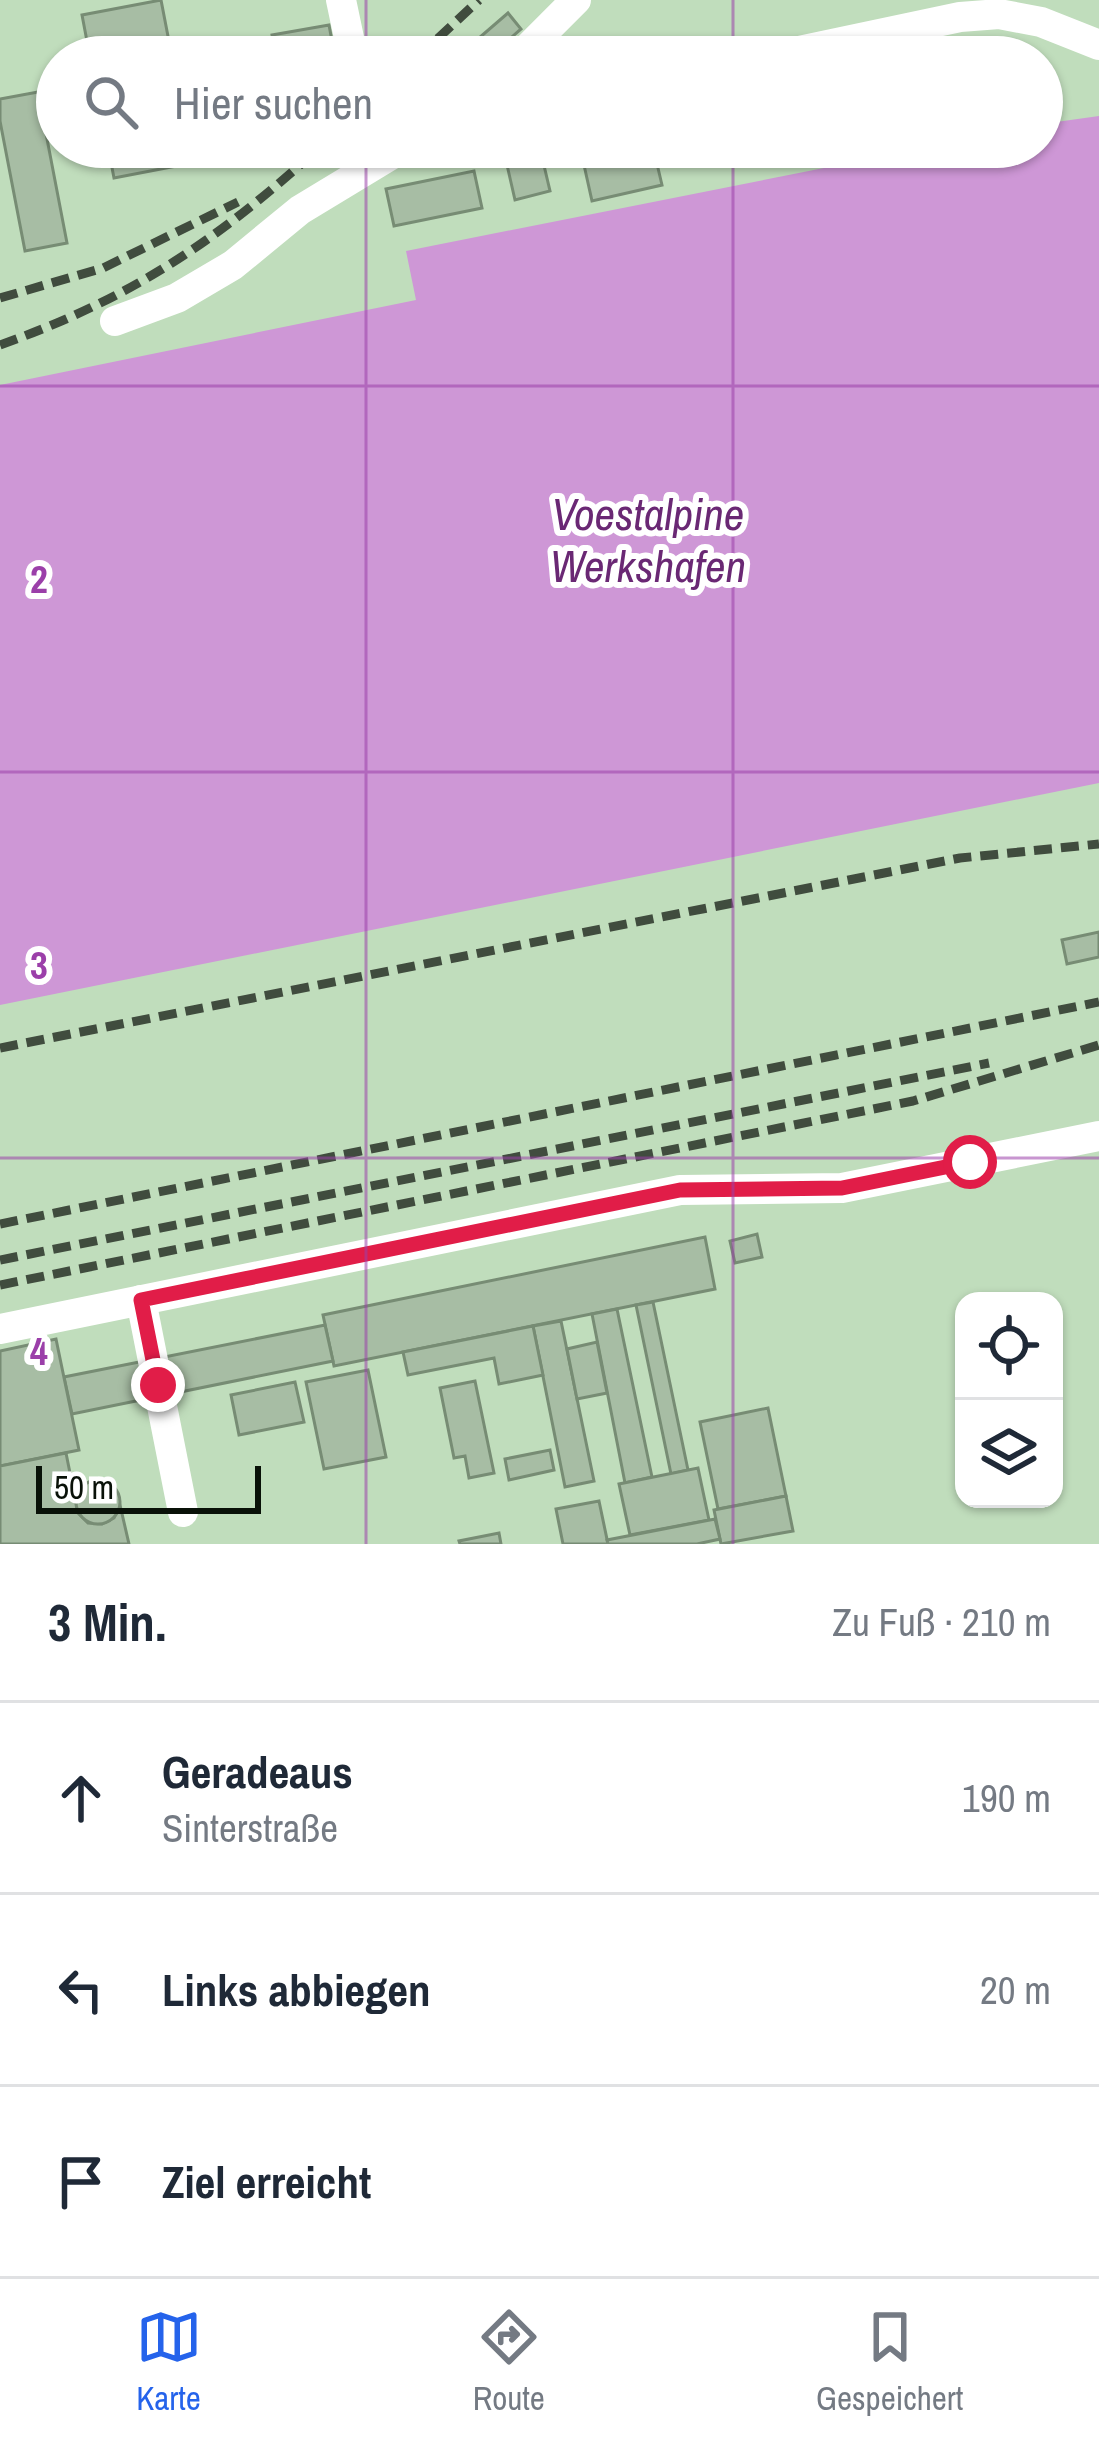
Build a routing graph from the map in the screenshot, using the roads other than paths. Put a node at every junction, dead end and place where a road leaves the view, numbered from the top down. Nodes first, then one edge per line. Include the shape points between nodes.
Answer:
1 (341, 0) edge
2 (576, 0) edge
3 (349, 36) edge
4 (540, 36) edge
5 (871, 36) edge
6 (1099, 45) edge
7 (369, 168) edge
8 (115, 321) dead end
9 (1099, 1136) edge
10 (141, 1300) junction
11 (0, 1329) edge
12 (184, 1512) dead end

1 - 3 street
2 - 4 street
5 - 6 street via 999,14
7 - 8 street via 233,265
9 - 10 street via 842,1188 680,1190
10 - 11 street
10 - 12 street

